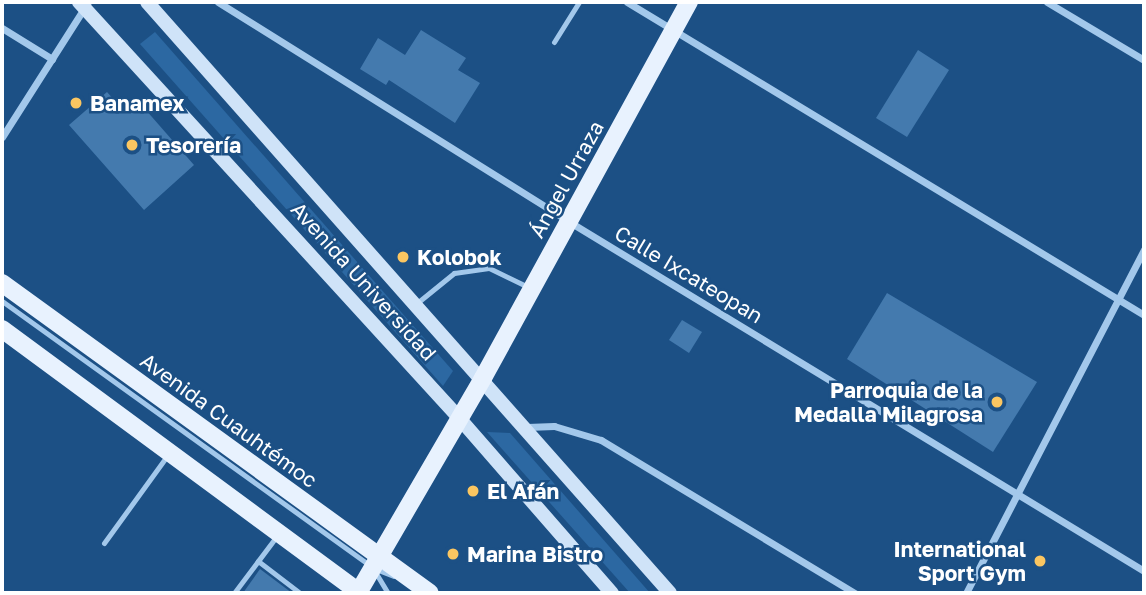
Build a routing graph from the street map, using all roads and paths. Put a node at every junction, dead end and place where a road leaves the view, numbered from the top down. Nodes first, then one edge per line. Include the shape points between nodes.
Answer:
1 (147, 2) edge
2 (218, 2) edge
3 (579, 2) edge
4 (627, 2) edge
5 (690, 2) edge
6 (1046, 2) edge
7 (84, 4) edge
8 (2, 27) edge
9 (674, 30) junction
10 (554, 42) dead end
11 (52, 59) junction
12 (1144, 60) edge
13 (2, 137) edge
14 (568, 221) junction
15 (1144, 249) edge
16 (2, 283) edge
17 (532, 289) junction
18 (1118, 299) junction
19 (2, 302) edge
20 (417, 303) junction
21 (1144, 315) edge
22 (2, 330) edge
23 (484, 378) junction
24 (460, 419) junction
25 (527, 427) junction
26 (171, 451) junction
27 (1017, 494) junction
28 (279, 533) junction
29 (104, 544) dead end
30 (258, 561) junction
31 (376, 562) junction
32 (1144, 570) edge
33 (234, 593) edge
34 (300, 593) edge
35 (359, 593) edge
36 (388, 593) edge
37 (421, 593) edge
38 (430, 593) edge
39 (612, 593) edge
40 (670, 593) edge
41 (855, 593) edge
42 (966, 593) edge

1 - 20 main road, Avenida Universidad
2 - 14 street, Calle Ixcateopan
3 - 10 lane
4 - 9 street
5 - 9 main road, Ángel Urraza
6 - 12 street
7 - 11 street
7 - 24 main road, Avenida Universidad
8 - 11 street
9 - 14 main road, Ángel Urraza
9 - 18 street
11 - 13 street
14 - 17 main road, Ángel Urraza
14 - 27 street, Calle Ixcateopan
15 - 18 street
16 - 31 main road, Avenida Cuauhtémoc
17 - 20 lane via 489,268 454,273
17 - 23 main road, Ángel Urraza
18 - 21 street
18 - 27 street
19 - 31 lane
20 - 23 main road, Avenida Universidad
22 - 26 main road
23 - 24 main road, Ángel Urraza
23 - 25 main road, Avenida Universidad
24 - 31 main road
24 - 39 main road, Avenida Universidad
25 - 40 main road, Avenida Universidad
25 - 41 street via 554,426 601,440
26 - 28 main road
26 - 29 lane
27 - 32 street, Calle Ixcateopan
27 - 42 street
28 - 30 lane
28 - 35 main road
30 - 33 lane
30 - 34 lane
31 - 35 main road
31 - 36 lane
31 - 37 lane
31 - 38 main road, Avenida Cuauhtémoc

